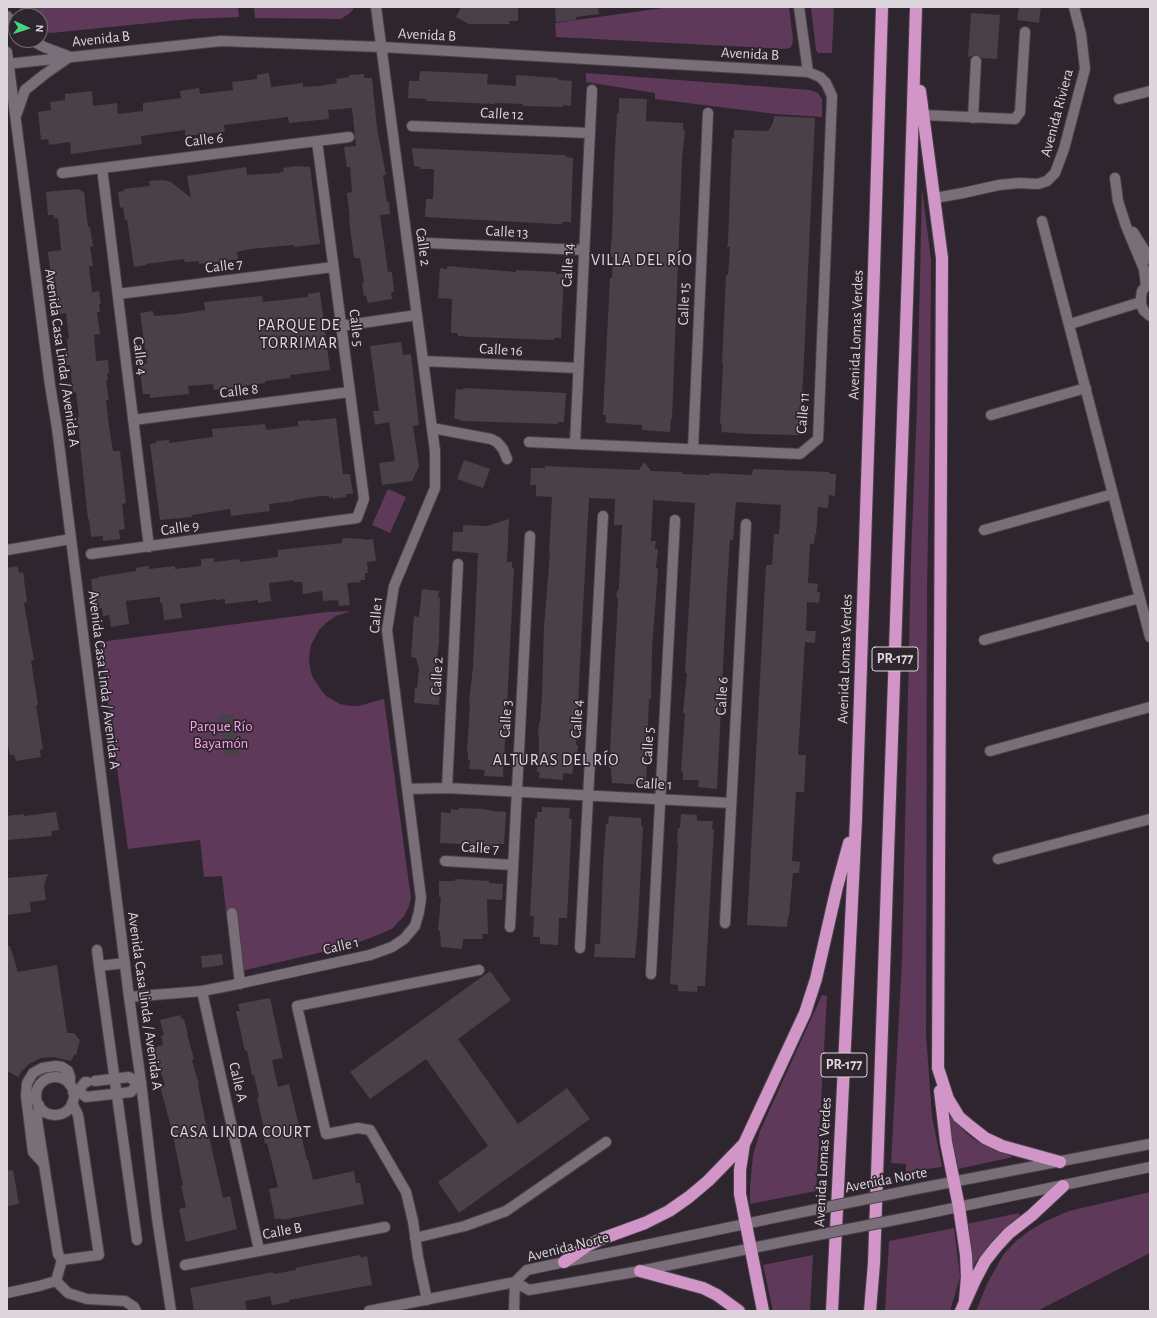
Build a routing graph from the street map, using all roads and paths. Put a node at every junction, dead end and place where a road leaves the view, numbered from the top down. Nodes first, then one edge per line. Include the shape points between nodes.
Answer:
1 (376, 7) edge
2 (799, 7) edge
3 (882, 7) edge
4 (916, 7) edge
5 (1074, 7) edge
6 (1025, 32) dead end
7 (382, 47) junction
8 (47, 48) edge
9 (914, 48) junction
10 (7, 52) edge
11 (70, 57) junction
12 (976, 62) dead end
13 (8, 64) edge
14 (808, 72) junction
15 (592, 90) dead end
16 (1150, 91) edge
17 (832, 96) joint
18 (1119, 99) dead end
19 (708, 113) dead end
20 (922, 115) junction
21 (16, 116) junction
22 (973, 118) junction
23 (412, 126) dead end
24 (590, 133) junction
25 (349, 137) dead end
26 (317, 141) junction
27 (102, 168) junction
28 (62, 173) dead end
29 (1115, 178) dead end
30 (935, 198) junction
31 (1042, 222) dead end
32 (1126, 226) junction
33 (427, 243) dead end
34 (584, 250) junction
35 (1150, 259) edge
36 (333, 267) junction
37 (1148, 284) edge
38 (118, 294) junction
39 (1141, 302) junction
40 (417, 315) junction
41 (1150, 316) edge
42 (1070, 324) junction
43 (341, 326) junction
44 (423, 361) junction
45 (578, 368) junction
46 (1086, 388) junction
47 (349, 392) junction
48 (991, 416) dead end
49 (133, 420) junction
50 (432, 428) junction
51 (529, 442) dead end
52 (575, 443) junction
53 (693, 449) junction
54 (435, 451) joint
55 (507, 459) dead end
56 (1113, 494) junction
57 (603, 516) dead end
58 (357, 518) joint
59 (675, 520) dead end
60 (746, 524) dead end
61 (984, 530) dead end
62 (530, 536) dead end
63 (71, 539) junction
64 (149, 547) junction
65 (7, 550) edge
66 (92, 554) dead end
67 (458, 564) dead end
68 (1140, 598) junction
69 (1150, 637) edge
70 (984, 640) dead end
71 (1150, 707) edge
72 (990, 750) dead end
73 (447, 788) junction
74 (408, 789) junction
75 (517, 792) junction
76 (589, 796) junction
77 (660, 799) junction
78 (731, 803) junction
79 (856, 818) junction
80 (1150, 819) edge
81 (998, 859) dead end
82 (445, 861) dead end
83 (513, 865) junction
84 (232, 913) dead end
85 (725, 923) dead end
86 (510, 927) dead end
87 (580, 948) dead end
88 (97, 950) dead end
89 (125, 963) junction
90 (99, 966) junction
91 (479, 970) dead end
92 (651, 974) dead end
93 (240, 984) junction
94 (202, 991) junction
95 (129, 998) junction
96 (938, 1068) junction
97 (114, 1079) junction
98 (140, 1083) junction
99 (73, 1089) junction
100 (116, 1094) junction
101 (72, 1103) junction
102 (38, 1105) junction
103 (606, 1142) dead end
104 (744, 1144) junction
105 (1150, 1144) edge
106 (1060, 1162) junction
107 (44, 1164) junction
108 (1150, 1167) edge
109 (954, 1182) junction
110 (1062, 1186) junction
111 (958, 1207) junction
112 (746, 1223) junction
113 (384, 1226) dead end
114 (415, 1238) junction
115 (137, 1240) dead end
116 (751, 1248) junction
117 (259, 1250) junction
118 (62, 1260) junction
119 (564, 1262) junction
120 (185, 1265) dead end
121 (640, 1271) junction
122 (56, 1281) junction
123 (515, 1282) junction
124 (7, 1293) edge
125 (427, 1300) junction
126 (965, 1300) junction
127 (136, 1311) edge
128 (171, 1311) edge
129 (369, 1311) edge
130 (514, 1311) edge
131 (740, 1311) edge
132 (763, 1311) edge
133 (832, 1311) edge
134 (870, 1311) edge
135 (960, 1311) edge

1 - 7 street
2 - 14 street
3 - 79 highway, Avenida Lomas Verdes / PR-177
4 - 9 highway, PR-177
5 - 30 street, Avenida Riviera via 1082,34 1085,69 1055,173 1047,181 1038,184 999,185
6 - 22 street via 1018,116 1011,120
7 - 11 street, Avenida B via 221,41
7 - 14 street, Avenida B
7 - 40 street, Calle 2
8 - 11 street
9 - 20 highway
9 - 134 highway, PR-177
10 - 13 street, Avenida Casa Linda / Avenida A
11 - 13 street, Avenida B
11 - 21 street via 25,90
12 - 22 street
13 - 21 street, Avenida Casa Linda / Avenida A
14 - 17 street, Avenida B via 820,77
15 - 24 street, Calle 14
16 - 18 street
17 - 53 street, Calle 11 via 818,439 800,454
19 - 53 street, Calle 15
20 - 22 street
20 - 30 highway
21 - 63 street, Avenida Casa Linda / Avenida A
23 - 24 street, Calle 12
24 - 34 street, Calle 14
25 - 26 street, Calle 6
26 - 27 street, Calle 6
26 - 36 street, Calle 5
27 - 28 street, Calle 6
27 - 38 street, Calle 4
29 - 32 street via 1118,201
30 - 96 highway via 942,258
31 - 42 street
32 - 35 street via 1135,234
32 - 37 street
33 - 34 street, Calle 13
34 - 45 street, Calle 14
36 - 38 street, Calle 7
36 - 43 street, Calle 5
37 - 39 street via 1142,291
38 - 49 street, Calle 4
39 - 41 street via 1144,311
39 - 42 street
40 - 43 street
40 - 44 street, Calle 2
42 - 46 street
43 - 47 street, Calle 5
44 - 45 street, Calle 16
44 - 50 street, Calle 2
45 - 52 street, Calle 14
46 - 48 street
46 - 56 street
47 - 49 street, Calle 8
47 - 58 street, Calle 5 via 364,499
49 - 64 street, Calle 4
50 - 54 street, Calle 2
50 - 55 street via 491,438 503,449
51 - 52 street, Calle 11
52 - 53 street, Calle 11
54 - 74 street, Calle 1 via 435,488 394,586 387,630
56 - 61 street
56 - 68 street
57 - 76 street, Calle 4
58 - 64 street, Calle 9
59 - 77 street, Calle 5
60 - 78 street, Calle 6
62 - 75 street, Calle 3
63 - 65 street
63 - 89 street, Avenida Casa Linda / Avenida A
64 - 66 street, Calle 9
67 - 73 street, Calle 2
68 - 69 street
68 - 70 street
71 - 72 street
73 - 74 street, Calle 1
73 - 75 street, Calle 1
74 - 93 street, Calle 1 via 421,898 415,926 404,940 370,955
75 - 76 street, Calle 1
75 - 83 street, Calle 3
76 - 77 street, Calle 1
76 - 87 street, Calle 4
77 - 78 street, Calle 1
77 - 92 street, Calle 5
78 - 85 street, Calle 6
79 - 104 highway via 816,979 805,1013
79 - 133 highway, Avenida Lomas Verdes / PR-177
80 - 81 street
82 - 83 street, Calle 7
83 - 86 street, Calle 3
84 - 93 street
88 - 90 street
89 - 90 street
89 - 95 street, Avenida Casa Linda / Avenida A
90 - 97 street
91 - 114 street via 297,1006 326,1134 358,1128 370,1130 406,1192
93 - 94 street, Calle 1
94 - 95 street, Calle 1
94 - 117 street, Calle A
95 - 98 street, Avenida Casa Linda / Avenida A
96 - 106 highway via 948,1099 959,1117 985,1138 1002,1146
96 - 109 highway via 946,1142
97 - 98 street via 129,1077
97 - 99 street via 85,1082
97 - 100 street
98 - 100 street via 131,1092
98 - 128 street, Avenida Casa Linda / Avenida A
99 - 100 street via 86,1097
99 - 101 street
99 - 102 street via 66,1080 47,1079 42,1082 36,1094
99 - 107 street via 68,1071 56,1066 42,1068 34,1073 27,1083 26,1096 33,1152
100 - 115 street
101 - 102 street via 59,1114 47,1113
101 - 118 street via 78,1115 99,1256
102 - 107 street
103 - 114 street via 506,1211 465,1226
104 - 112 highway via 740,1194
104 - 119 highway via 689,1198 645,1223 585,1247
105 - 106 street, Avenida Norte
106 - 109 street, Avenida Norte
107 - 118 street via 58,1254
108 - 110 street, Avenida Norte
109 - 111 highway
109 - 112 street, Avenida Norte, bridge
110 - 111 street, Avenida Norte
110 - 126 highway via 996,1247
111 - 116 street, Avenida Norte, bridge
111 - 126 highway via 966,1255
112 - 116 highway
112 - 119 street, Avenida Norte
113 - 117 street, Calle B
114 - 125 street
116 - 121 street, Avenida Norte
116 - 132 highway
117 - 120 street, Calle B
118 - 122 street
119 - 123 street, Avenida Norte via 527,1270
121 - 123 street, Avenida Norte via 529,1290
121 - 131 highway via 703,1288
122 - 124 street
122 - 127 street via 68,1293 87,1299 125,1301 134,1306
123 - 125 street, Avenida Norte
123 - 130 street
125 - 129 street, Avenida Norte
126 - 135 highway

